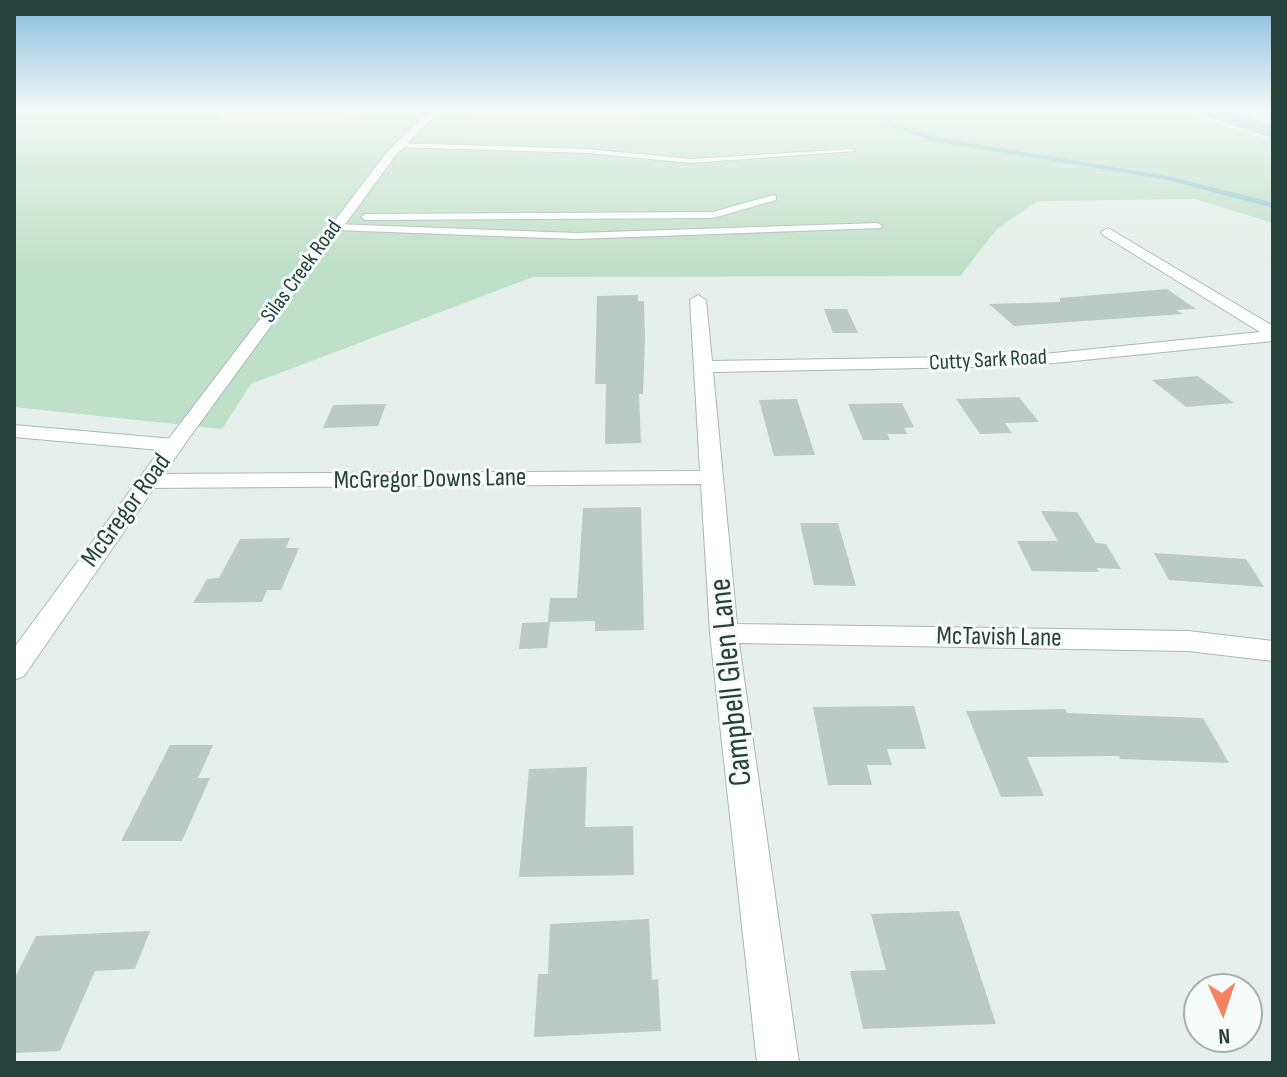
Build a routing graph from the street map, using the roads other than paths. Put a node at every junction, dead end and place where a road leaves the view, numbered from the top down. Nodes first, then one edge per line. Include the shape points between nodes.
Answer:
1 (386, 161) edge
2 (773, 198) dead end
3 (339, 222) junction
4 (878, 226) dead end
5 (1108, 232) dead end
6 (698, 300) dead end
7 (1273, 334) edge
8 (702, 367) junction
9 (14, 431) edge
10 (174, 445) junction
11 (712, 477) junction
12 (148, 481) junction
13 (724, 633) junction
14 (1273, 651) edge
15 (14, 669) edge
16 (778, 1063) edge

1 - 3 street, Silas Creek Road
2 - 3 lane via 736,211 683,217
3 - 4 lane via 576,236
3 - 10 street, Silas Creek Road
5 - 7 street
6 - 8 street, Campbell Glen Lane
7 - 8 street, Cutty Sark Road via 1024,361
8 - 11 street, Campbell Glen Lane
9 - 10 street, McGregor Road
10 - 12 street, McGregor Road
11 - 12 street, McGregor Downs Lane
11 - 13 street, Campbell Glen Lane
12 - 15 street, McGregor Road
13 - 14 street, McTavish Lane via 1188,641
13 - 16 street, Campbell Glen Lane

